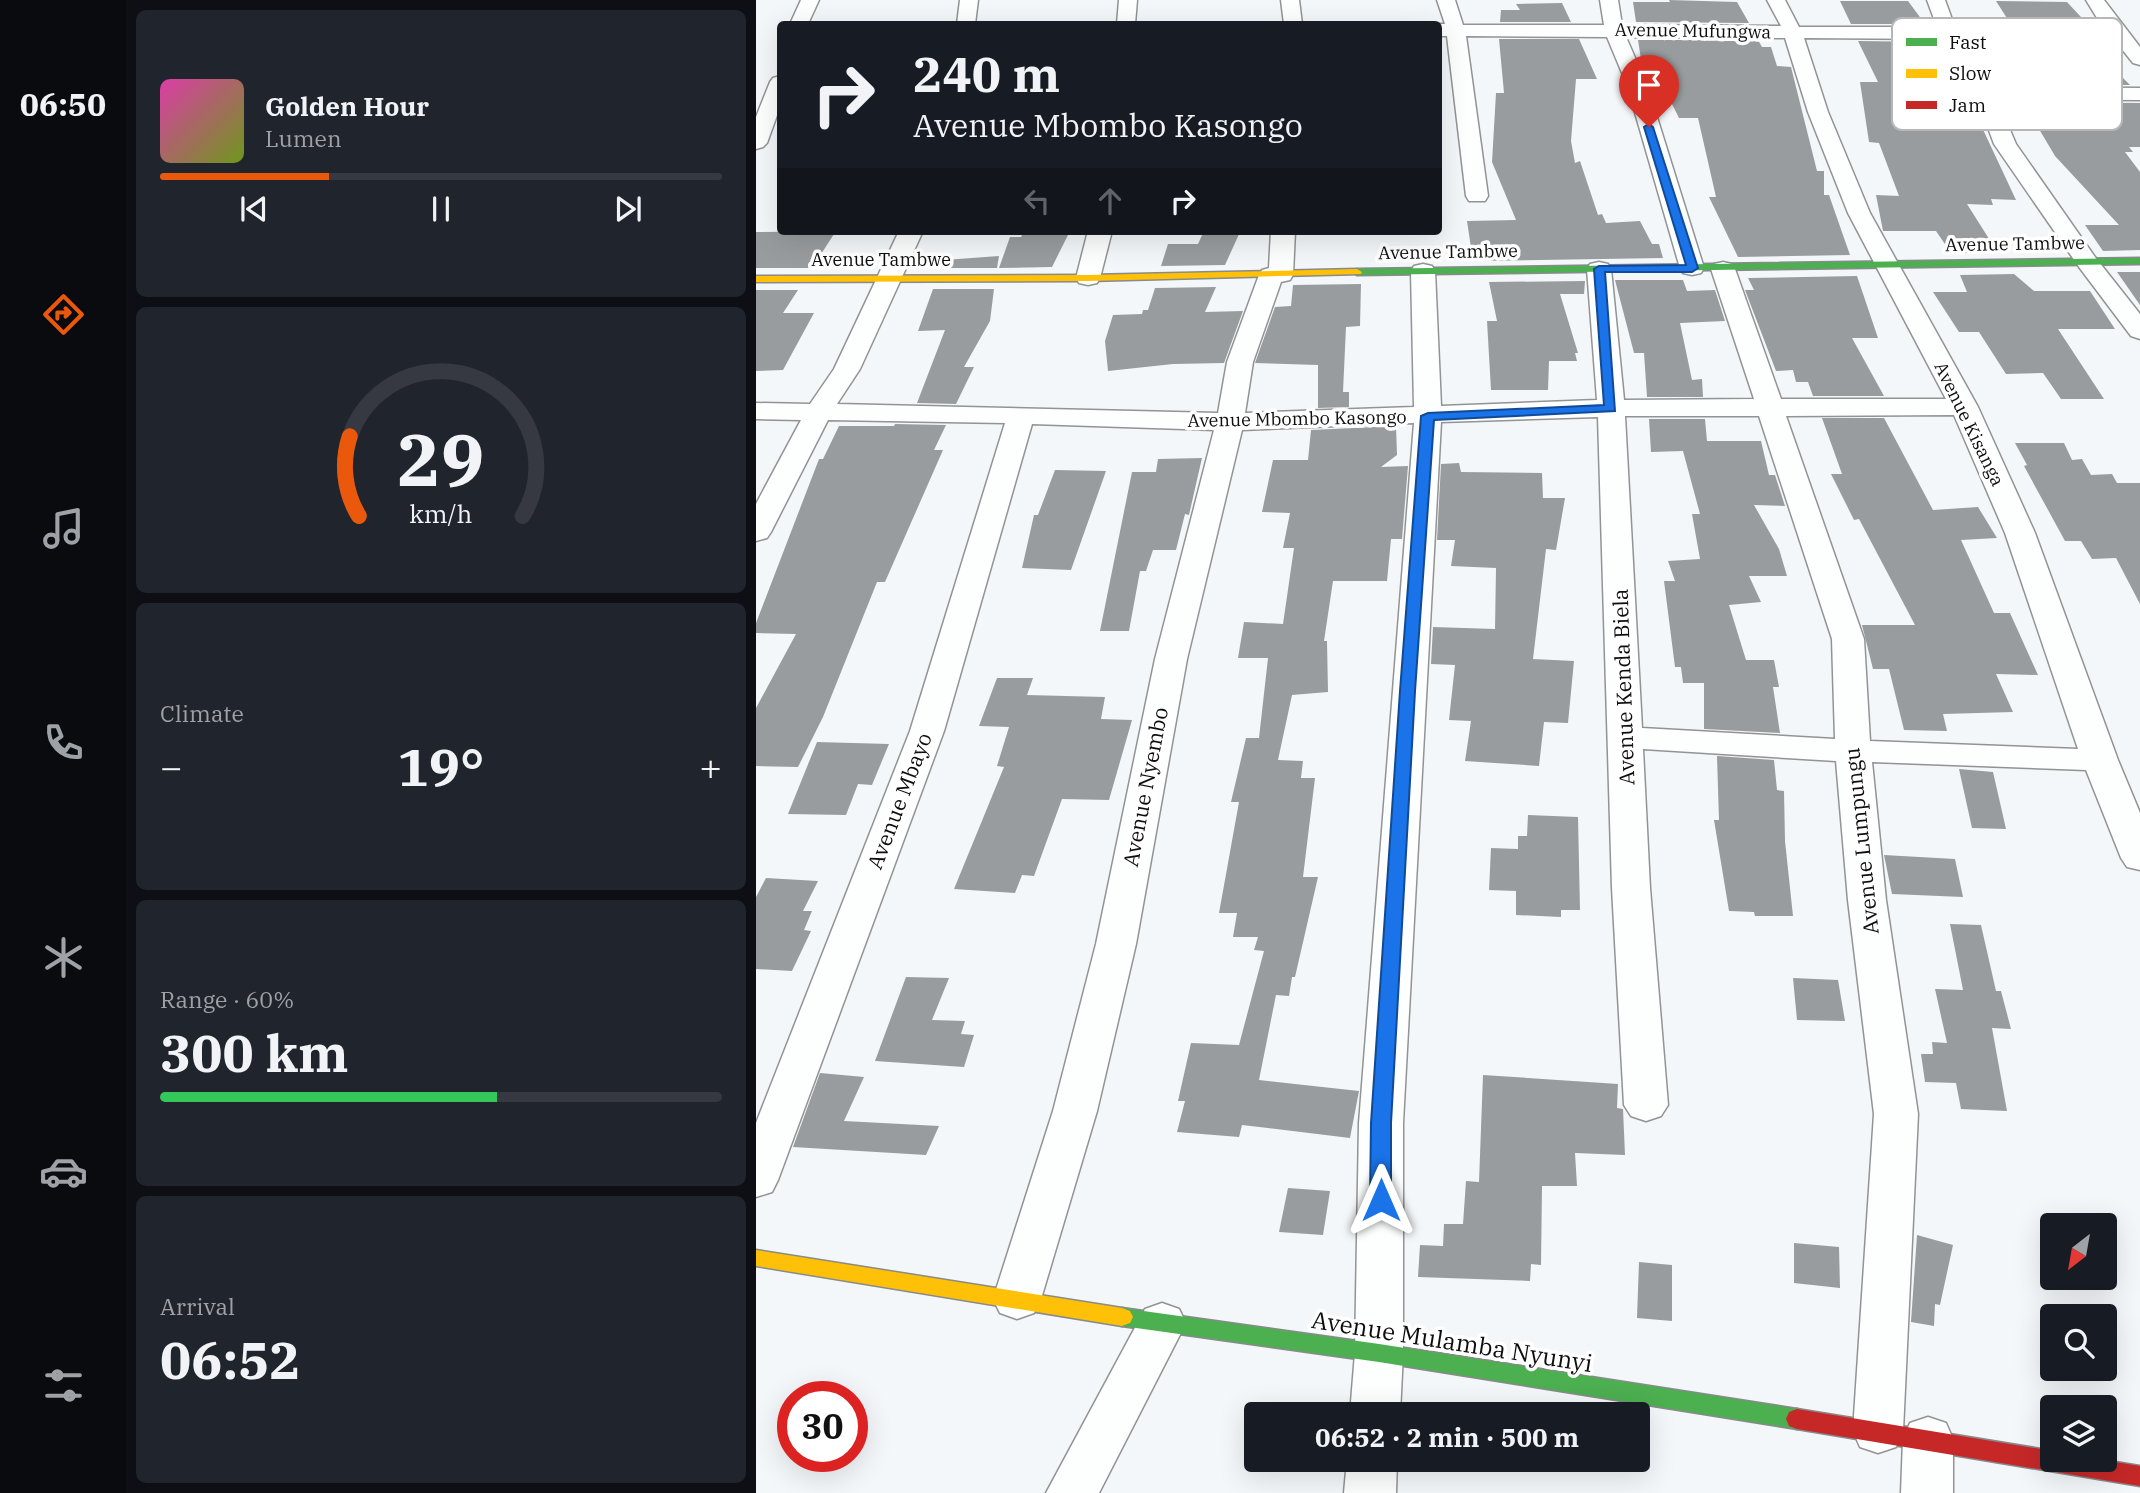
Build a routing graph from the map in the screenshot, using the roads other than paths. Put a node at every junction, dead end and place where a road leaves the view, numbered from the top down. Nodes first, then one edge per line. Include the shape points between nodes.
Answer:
1 (810, 0) edge
2 (970, 0) edge
3 (1128, 0) edge
4 (1290, 0) edge
5 (1446, 0) edge
6 (1609, 0) edge
7 (1776, 0) edge
8 (1936, 0) edge
9 (2095, 0) edge
10 (1943, 18) edge
11 (2106, 18) edge
12 (800, 21) edge
13 (966, 21) edge
14 (1126, 21) edge
15 (1293, 21) edge
16 (1447, 30) edge
17 (1614, 30) junction
18 (1793, 32) junction
19 (1892, 33) edge
20 (2122, 37) edge
21 (2140, 59) edge
22 (777, 90) edge
23 (2122, 94) edge
24 (2140, 94) edge
25 (1999, 130) edge
26 (756, 143) edge
27 (1477, 196) dead end
28 (909, 235) edge
29 (1099, 235) edge
30 (1282, 235) edge
31 (2140, 261) edge
32 (2087, 262) junction
33 (1885, 265) junction
34 (1599, 269) junction
35 (1707, 269) junction
36 (1423, 271) junction
37 (1276, 275) junction
38 (1088, 278) junction
39 (756, 279) edge
40 (888, 280) junction
41 (2140, 331) edge
42 (1964, 407) junction
43 (1611, 408) junction
44 (1770, 408) junction
45 (756, 411) edge
46 (818, 411) junction
47 (1021, 415) junction
48 (1428, 416) junction
49 (1230, 422) junction
50 (756, 532) edge
51 (1625, 737) junction
52 (1853, 751) junction
53 (2100, 760) junction
54 (2140, 858) edge
55 (1646, 1105) dead end
56 (756, 1180) edge
57 (756, 1258) edge
58 (1017, 1299) junction
59 (1162, 1323) junction
60 (1379, 1353) junction
61 (1376, 1402) edge
62 (1878, 1431) junction
63 (1928, 1439) junction
64 (1371, 1472) edge
65 (2140, 1476) edge
66 (1072, 1493) edge
67 (1370, 1493) edge
68 (1927, 1493) edge

1 - 12 street
2 - 13 street
3 - 14 street
4 - 15 street
5 - 16 street
6 - 17 street, Avenue Lumpungu
7 - 18 street, Avenue Kisanga
8 - 10 street
9 - 11 street
16 - 17 street, Avenue Mufungwa
16 - 27 street
17 - 18 street, Avenue Mufungwa
17 - 35 street, Avenue Lumpungu
18 - 19 street, Avenue Mufungwa
18 - 33 street, Avenue Kisanga via 1818,111
20 - 21 street
22 - 26 street
23 - 24 street
25 - 32 street
28 - 40 street
29 - 38 street
30 - 37 street, Avenue Nyembo
31 - 32 street, Avenue Tambwe
32 - 33 street, Avenue Tambwe
32 - 41 street
33 - 35 street, Avenue Tambwe
33 - 42 street, Avenue Kisanga
34 - 35 street, Avenue Tambwe
34 - 36 street, Avenue Tambwe
34 - 43 street, Avenue Kenda Biela
35 - 44 street, Avenue Lumpungu
36 - 37 street, Avenue Tambwe
36 - 48 street
37 - 38 street, Avenue Tambwe
37 - 49 street, Avenue Nyembo via 1240,362
38 - 40 street, Avenue Tambwe
39 - 40 street, Avenue Tambwe
40 - 46 street via 847,369
42 - 44 street, Avenue Mbombo Kasongo
42 - 53 street, Avenue Kisanga via 2020,533
43 - 44 street, Avenue Mbombo Kasongo
43 - 48 street, Avenue Mbombo Kasongo
43 - 51 street, Avenue Kenda Biela
44 - 52 street, Avenue Lumpungu via 1848,639
45 - 46 street, Avenue Mbombo Kasongo
46 - 47 street, Avenue Mbombo Kasongo
46 - 50 street
47 - 49 street, Avenue Mbombo Kasongo
47 - 56 street, Avenue Mbayo via 927,731
48 - 49 street, Avenue Mbombo Kasongo
48 - 60 street via 1381,1123
49 - 58 street, Avenue Nyembo via 1171,659 1116,944 1075,1111
51 - 52 street
51 - 55 street, Avenue Kenda Biela
52 - 53 street
52 - 62 street, Avenue Lumpungu via 1867,900 1896,1114
53 - 54 street, Avenue Kisanga
57 - 58 street, Avenue Mulamba Nyunyi
58 - 59 street, Avenue Mulamba Nyunyi
59 - 60 street, Avenue Mulamba Nyunyi
59 - 66 street
60 - 61 street
60 - 62 street, Avenue Mulamba Nyunyi
62 - 63 street, Avenue Mulamba Nyunyi
63 - 65 street, Avenue Mulamba Nyunyi
63 - 68 street
64 - 67 street

